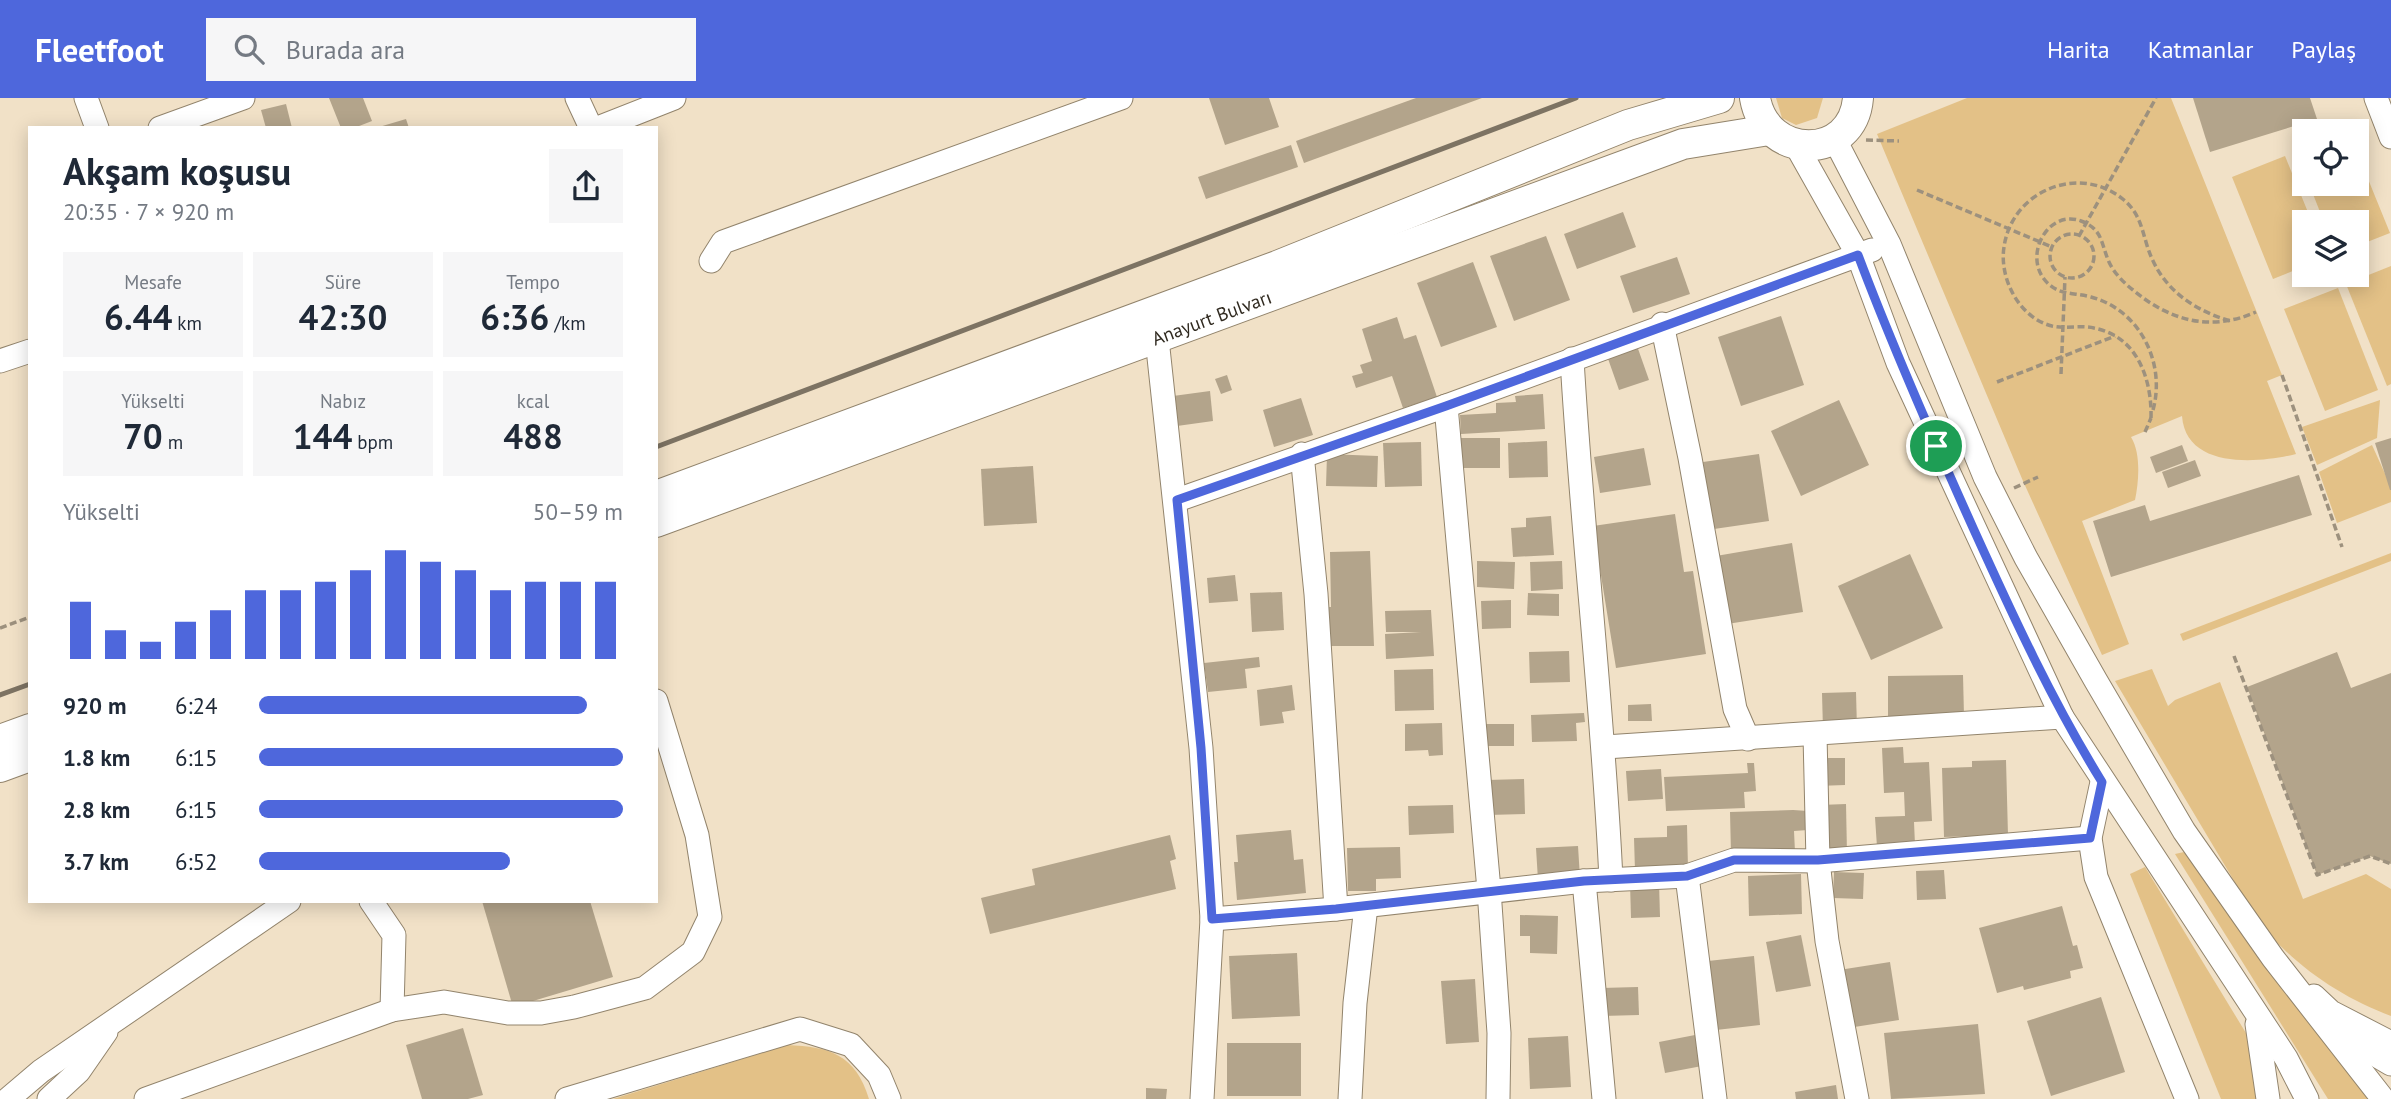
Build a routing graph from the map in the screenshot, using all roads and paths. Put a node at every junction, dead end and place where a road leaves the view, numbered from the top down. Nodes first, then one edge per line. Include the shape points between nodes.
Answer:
1 (86, 98) edge
2 (243, 98) edge
3 (577, 98) edge
4 (674, 98) edge
5 (1121, 98) edge
6 (1719, 98) edge
7 (1755, 98) edge
8 (2156, 98) edge
9 (2376, 98) edge
10 (1859, 99) edge
11 (636, 105) edge
12 (96, 126) edge
13 (165, 126) edge
14 (590, 126) edge
15 (601, 126) edge
16 (1769, 130) junction
17 (2391, 137) edge
18 (1834, 138) junction
19 (1796, 145) junction
20 (2105, 188) junction
21 (1917, 190) dead end
22 (2085, 224) junction
23 (2008, 229) junction
24 (2079, 236) junction
25 (2039, 242) junction
26 (1889, 244) junction
27 (2052, 247) junction
28 (1858, 255) junction
29 (711, 261) dead end
30 (2065, 277) junction
31 (2064, 293) junction
32 (2256, 313) dead end
33 (2230, 321) junction
34 (1662, 324) junction
35 (2063, 327) junction
36 (2115, 336) junction
37 (1157, 339) junction
38 (28, 352) edge
39 (2062, 356) junction
40 (1572, 359) junction
41 (0, 361) edge
42 (2061, 374) dead end
43 (2282, 375) dead end
44 (1997, 382) dead end
45 (1446, 406) junction
46 (2151, 418) junction
47 (2145, 432) dead end
48 (1302, 454) junction
49 (2038, 477) dead end
50 (658, 495) edge
51 (1995, 497) junction
52 (1177, 500) junction
53 (658, 521) edge
54 (2342, 547) dead end
55 (28, 618) edge
56 (0, 628) edge
57 (2234, 656) dead end
58 (658, 708) edge
59 (2062, 717) junction
60 (28, 730) edge
61 (1815, 735) junction
62 (1748, 739) junction
63 (0, 740) edge
64 (1605, 747) junction
65 (28, 757) edge
66 (0, 767) edge
67 (2102, 782) junction
68 (2090, 838) junction
69 (1818, 860) junction
70 (2391, 864) edge
71 (1687, 876) junction
72 (1611, 880) junction
73 (1584, 881) junction
74 (1489, 890) junction
75 (286, 903) edge
76 (372, 903) edge
77 (1366, 906) junction
78 (1336, 909) junction
79 (1212, 919) junction
80 (2273, 958) junction
81 (392, 1010) junction
82 (2331, 1012) junction
83 (2256, 1014) junction
84 (114, 1020) junction
85 (2391, 1043) edge
86 (2391, 1064) edge
87 (8, 1099) edge
88 (50, 1099) edge
89 (146, 1099) edge
90 (567, 1099) edge
91 (888, 1099) edge
92 (1202, 1099) edge
93 (1350, 1099) edge
94 (1498, 1099) edge
95 (1604, 1099) edge
96 (1715, 1099) edge
97 (1857, 1099) edge
98 (2187, 1099) edge
99 (2268, 1099) edge
100 (2307, 1099) edge
101 (2383, 1099) edge

1 - 12 street
2 - 13 street
3 - 14 street
4 - 11 street
5 - 29 street via 723,242
6 - 50 main road, Anayurt Bulvarı via 1628,125 1264,270
7 - 16 main road via 1757,112
8 - 20 path
9 - 17 street
10 - 18 main road via 1846,128
11 - 15 street
16 - 19 main road
16 - 37 main road, Anayurt Bulvarı via 1684,144
18 - 19 main road
18 - 26 street
19 - 28 street
20 - 22 path
20 - 23 path via 2070,182 2048,188 2021,207
20 - 33 path via 2127,202 2138,216 2151,258 2172,290 2196,308
21 - 23 path
22 - 24 path
22 - 25 path via 2071,219 2059,222
22 - 33 path via 2101,235 2115,272 2159,310 2200,323
23 - 25 path
23 - 35 path via 2003,261 2012,293 2037,320
24 - 27 path via 2060,238
24 - 30 path via 2091,245 2092,265 2086,274
25 - 27 path
25 - 31 path via 2035,250 2038,270
26 - 28 street
26 - 51 street
27 - 30 path via 2055,271
28 - 34 street
28 - 59 street via 1898,363
30 - 31 path
31 - 35 path
31 - 46 path via 2092,297 2132,320 2156,373
32 - 33 path
34 - 40 street
34 - 62 street via 1735,709
35 - 36 path via 2095,328
35 - 39 path
36 - 39 path
36 - 46 path via 2133,351 2147,376
37 - 52 street
37 - 53 main road, Anayurt Bulvarı
38 - 41 street
39 - 42 path
39 - 44 path
40 - 45 street
40 - 64 street
43 - 54 path
45 - 48 street
45 - 74 street
46 - 47 path
48 - 52 street
48 - 78 street
49 - 51 path
51 - 80 street via 2184,831
52 - 79 street
55 - 56 path
57 - 70 path via 2317,875 2370,856
58 - 81 street via 697,835 710,917 693,952 645,988 574,1007 508,1013 444,1002
59 - 61 street
59 - 67 street
60 - 63 main road
61 - 62 street
61 - 69 street
62 - 64 street
64 - 72 street
65 - 66 main road
67 - 68 street
67 - 83 street
68 - 69 street
68 - 98 street via 2096,877
69 - 71 street via 1734,860
69 - 97 street via 1827,941
71 - 72 street
71 - 96 street
72 - 73 street
73 - 74 street
73 - 95 street
74 - 77 street
74 - 94 street via 1499,1032
75 - 84 street
76 - 81 street via 394,935
77 - 78 street
77 - 93 street
78 - 79 street
79 - 92 street
80 - 82 street
80 - 101 street
81 - 89 street
82 - 85 street
82 - 86 street via 2357,1044
83 - 99 street
83 - 100 street
84 - 87 street
84 - 88 street via 79,1071
90 - 91 street via 800,1029 851,1045 879,1075

